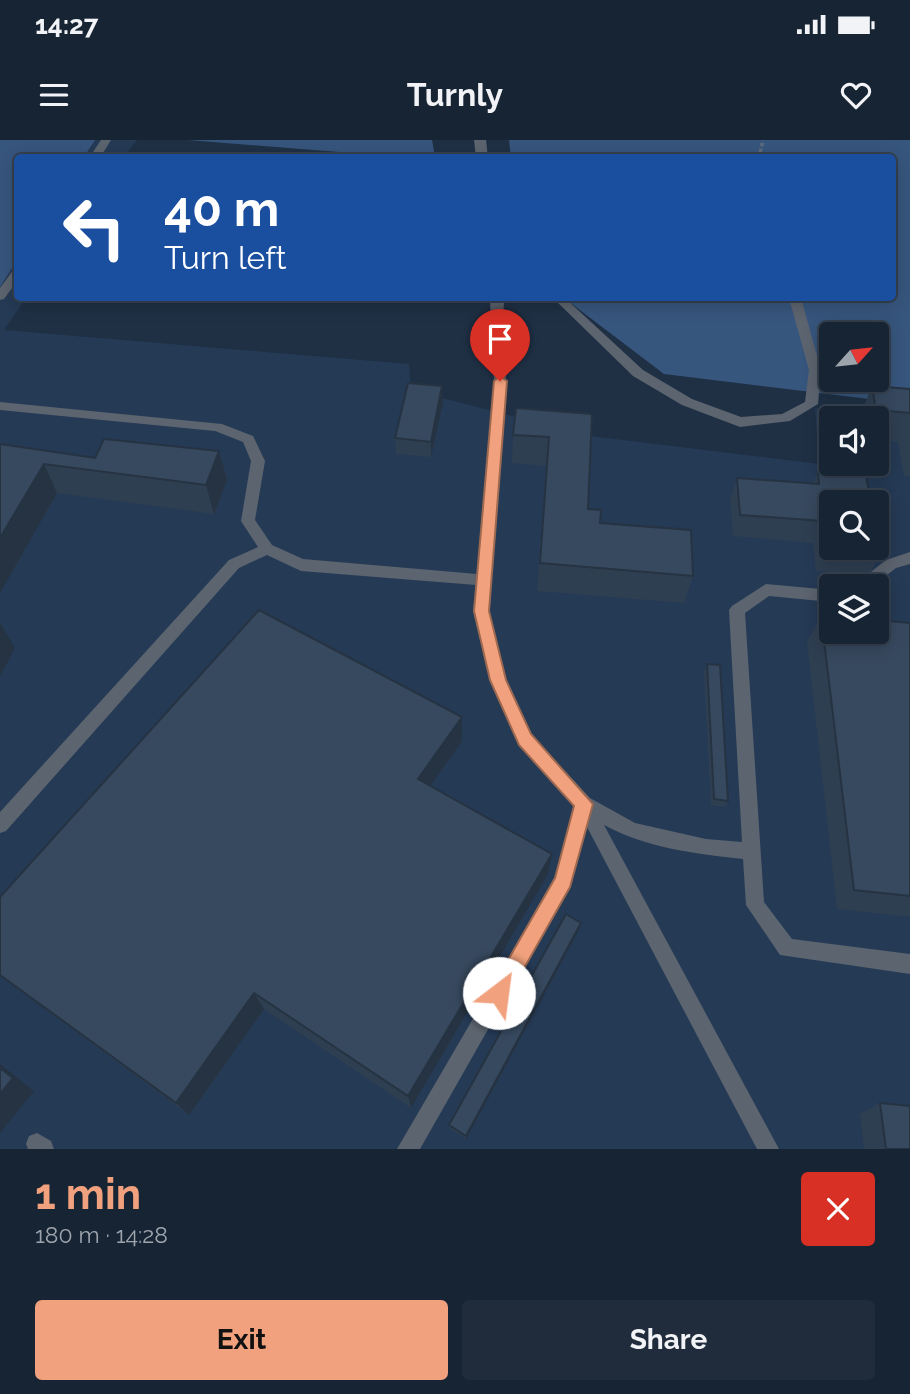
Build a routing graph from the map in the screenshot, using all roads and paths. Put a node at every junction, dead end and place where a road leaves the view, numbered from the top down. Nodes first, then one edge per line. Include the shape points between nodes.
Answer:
1 (14, 277) edge
2 (0, 296) edge
3 (497, 301) edge
4 (562, 301) edge
5 (796, 301) edge
6 (498, 326) joint
7 (0, 406) edge
8 (268, 549) junction
9 (910, 558) edge
10 (878, 574) edge
11 (484, 580) junction
12 (819, 595) edge
13 (584, 804) junction
14 (0, 825) edge
15 (752, 852) junction
16 (910, 964) edge
17 (408, 1149) edge
18 (768, 1149) edge

1 - 2 lane
3 - 6 street
4 - 5 lane via 638,373 687,402 740,422 785,418 811,404 815,370
6 - 11 lane via 500,381
7 - 8 lane via 217,427 247,439 258,461 248,521
8 - 11 lane via 301,565
8 - 14 lane via 234,564
9 - 10 lane
11 - 13 lane via 481,611 498,680 525,739
12 - 15 lane via 766,590 737,610
13 - 15 lane via 632,831
13 - 17 lane via 563,881
13 - 18 lane
15 - 16 lane via 755,905 787,948

